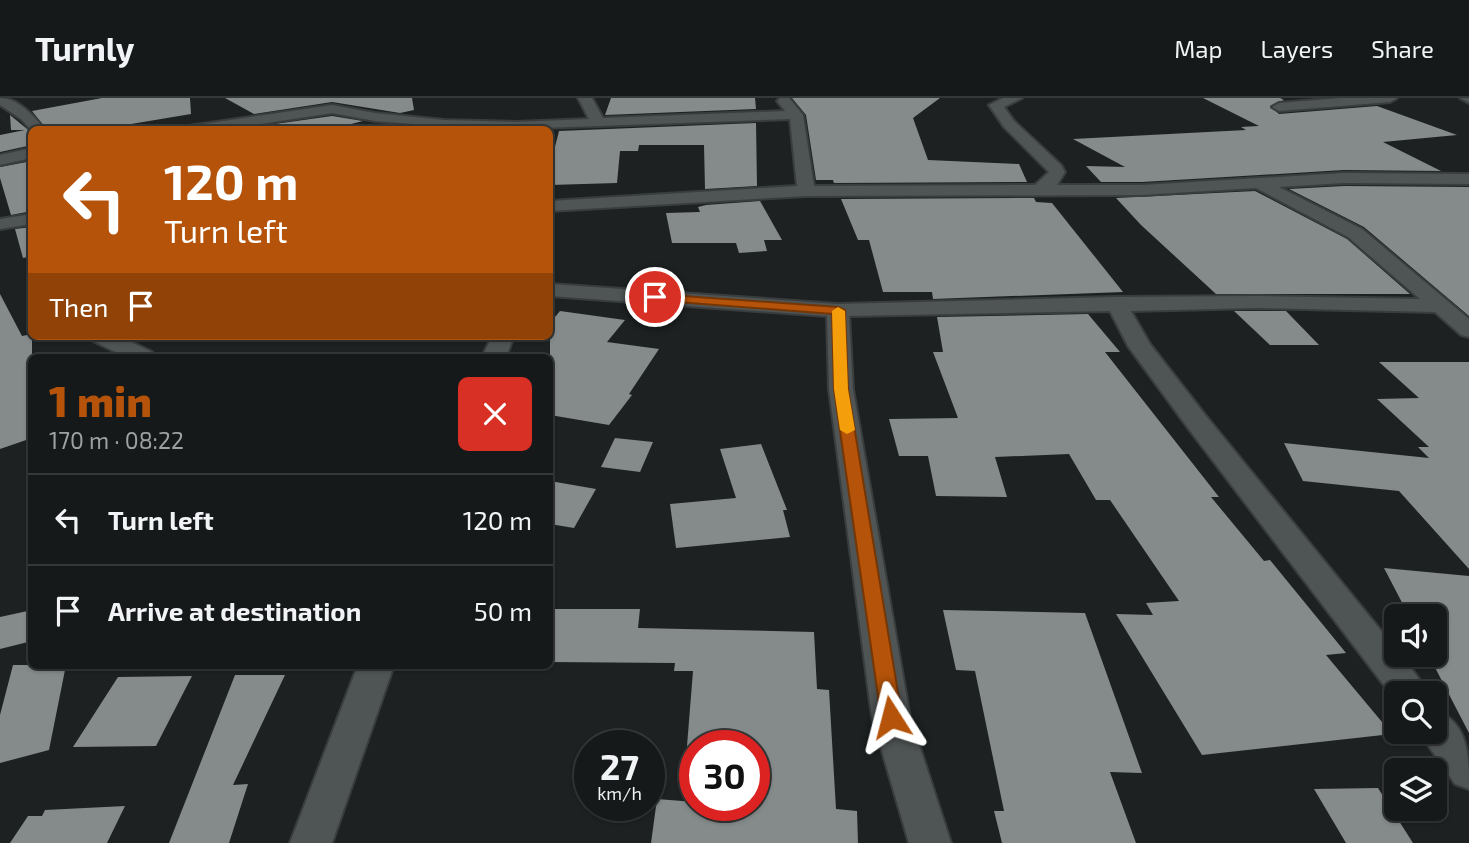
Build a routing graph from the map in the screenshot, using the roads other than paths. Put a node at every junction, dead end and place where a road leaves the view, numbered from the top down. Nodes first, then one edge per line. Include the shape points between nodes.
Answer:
1 (585, 98) edge
2 (782, 98) edge
3 (1015, 98) edge
4 (1390, 98) edge
5 (0, 99) edge
6 (331, 104) edge
7 (1279, 107) dead end
8 (796, 115) junction
9 (599, 122) junction
10 (34, 126) edge
11 (212, 126) edge
12 (28, 154) edge
13 (0, 160) edge
14 (1469, 179) edge
15 (1257, 182) junction
16 (1041, 189) junction
17 (806, 191) junction
18 (553, 207) edge
19 (28, 220) edge
20 (4, 223) edge
21 (553, 290) edge
22 (1116, 303) junction
23 (1438, 306) junction
24 (838, 310) junction
25 (1469, 330) edge
26 (110, 340) edge
27 (138, 354) edge
28 (375, 669) edge
29 (1402, 681) edge
30 (1447, 742) edge
31 (1469, 772) edge
32 (311, 843) edge
33 (930, 843) edge

1 - 9 street
2 - 8 street
3 - 16 street via 996,105 1009,124 1053,164 1054,180
4 - 7 street
5 - 10 street
6 - 9 street via 375,117 444,124
6 - 11 street
8 - 9 street
8 - 17 street
12 - 13 street
14 - 15 street
15 - 16 street via 1142,190
15 - 23 street via 1355,233
16 - 17 street
17 - 18 street
19 - 20 street
21 - 24 street
22 - 23 street
22 - 24 street
22 - 29 street via 1140,346 1197,422
23 - 25 street
24 - 33 street via 841,389 891,717
26 - 27 street
28 - 32 street
30 - 31 street

